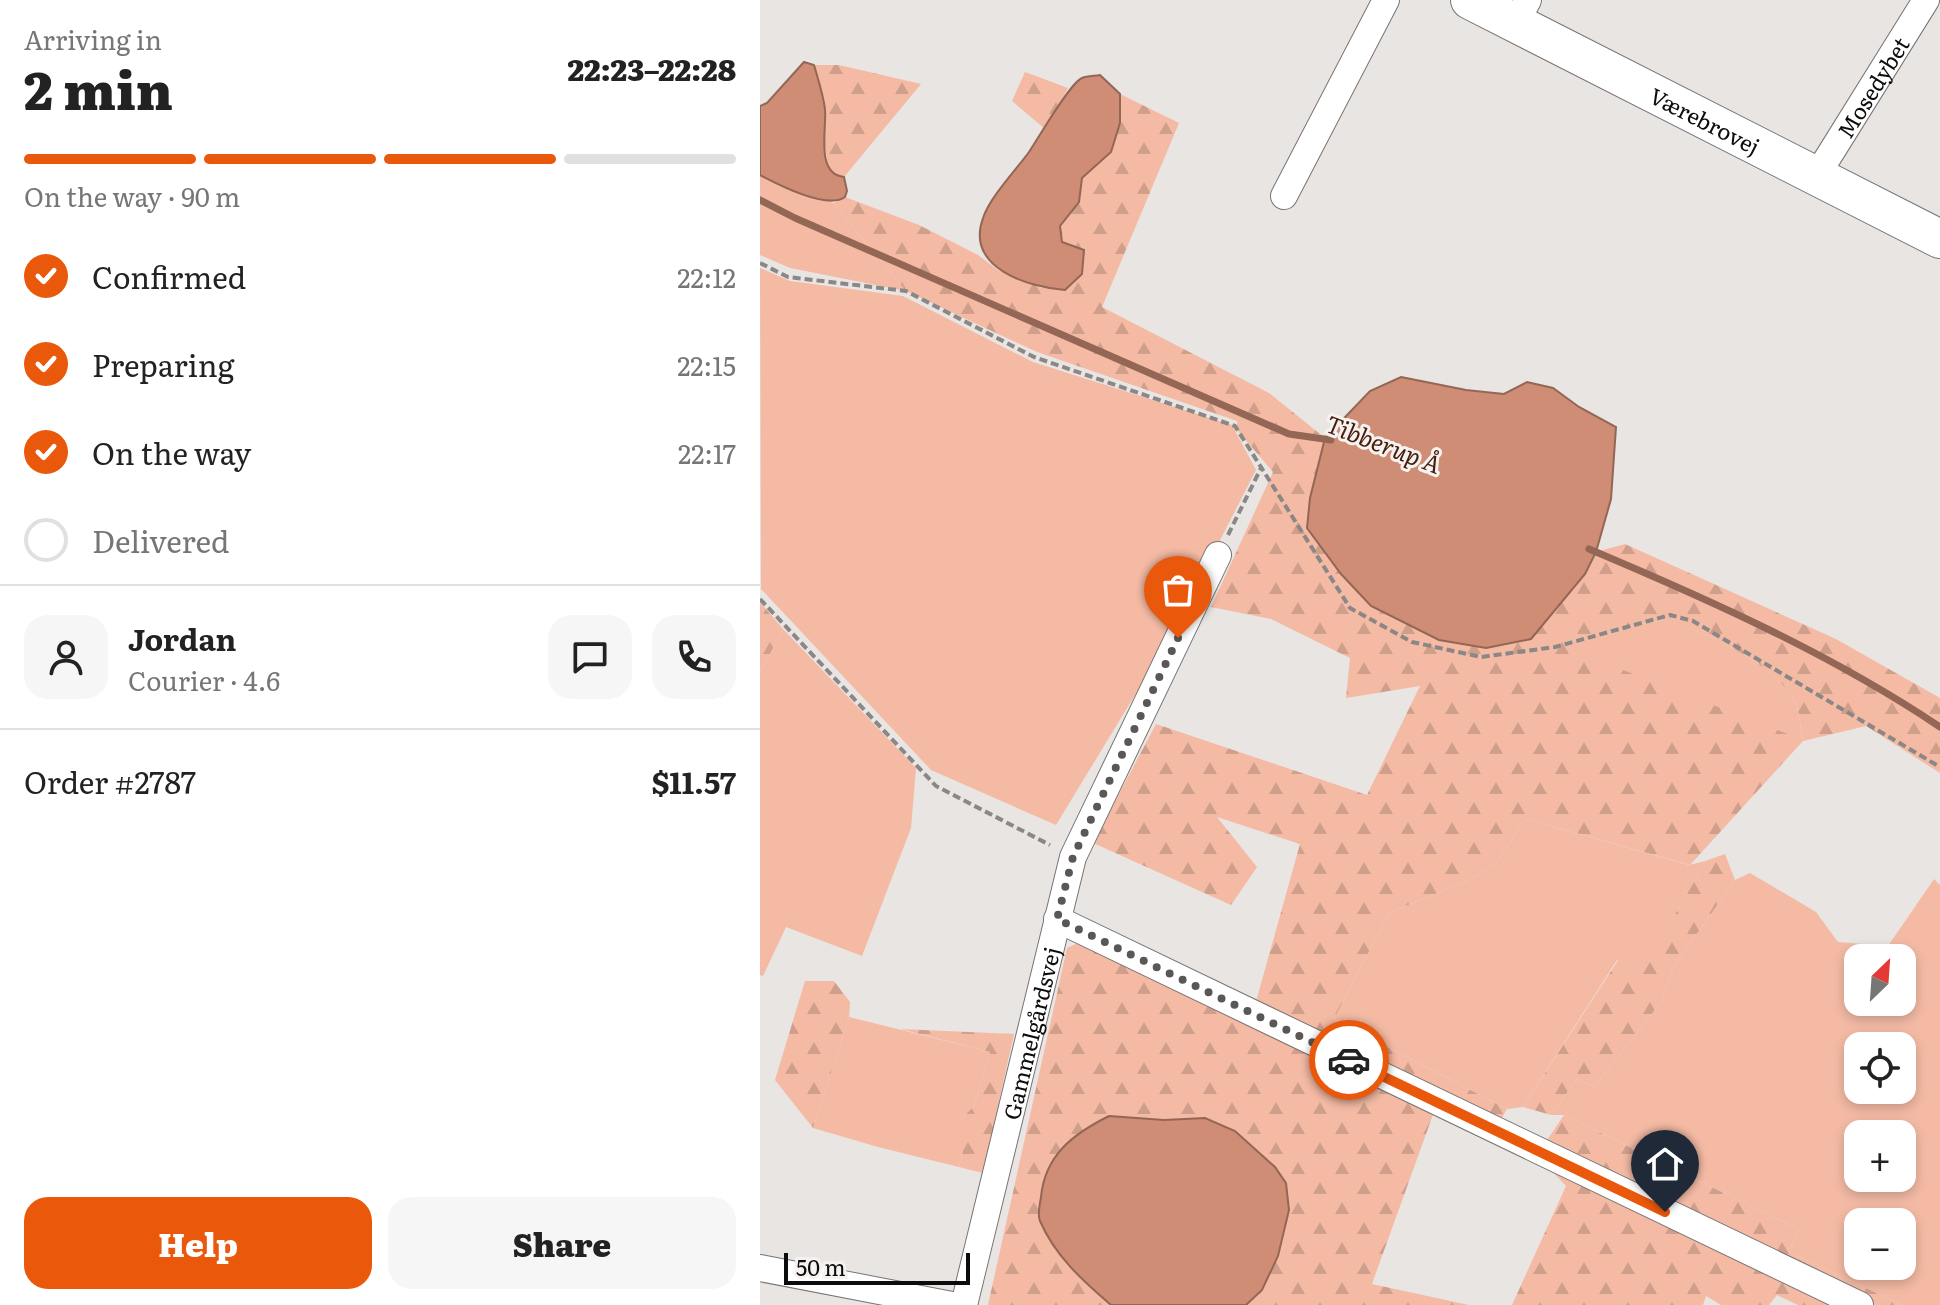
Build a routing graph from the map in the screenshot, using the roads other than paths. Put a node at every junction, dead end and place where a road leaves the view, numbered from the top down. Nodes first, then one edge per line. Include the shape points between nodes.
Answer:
1 (1386, 0) edge
2 (1470, 0) edge
3 (1926, 0) edge
4 (1522, 12) edge
5 (1817, 175) junction
6 (1284, 196) dead end
7 (1940, 239) edge
8 (1218, 555) road end
9 (1057, 919) junction
10 (760, 1268) edge
11 (952, 1305) edge
12 (964, 1305) edge
13 (1860, 1305) edge

1 - 6 street
2 - 4 street, Værebrovej
3 - 5 street, Mosedybet
4 - 5 street, Værebrovej
5 - 7 street, Værebrovej
8 - 9 street, Gammelgårdsvej via 1073,857
9 - 12 street, Gammelgårdsvej
9 - 13 street
10 - 11 street

